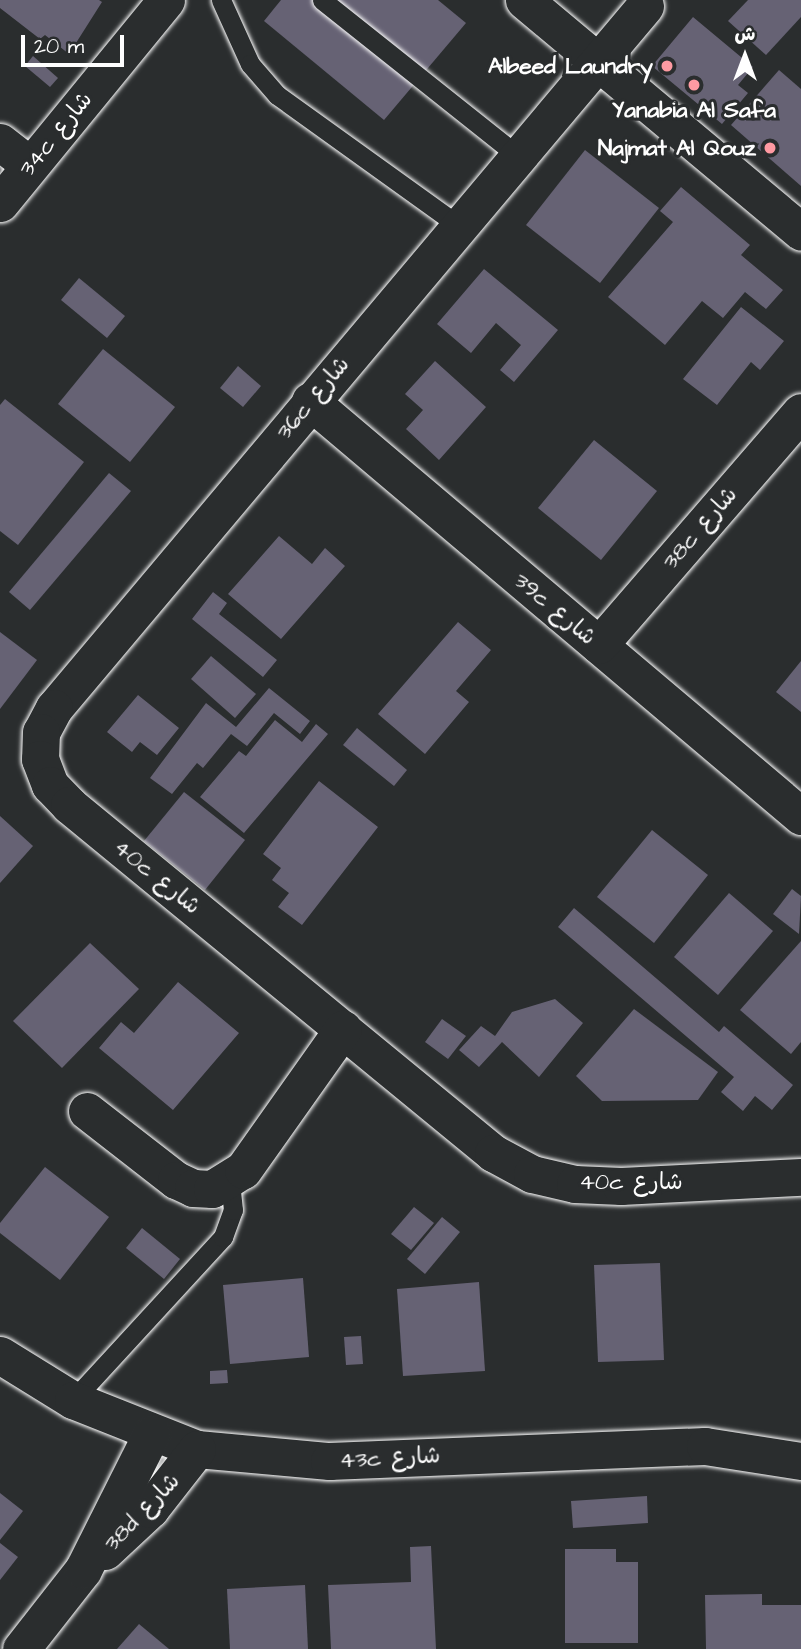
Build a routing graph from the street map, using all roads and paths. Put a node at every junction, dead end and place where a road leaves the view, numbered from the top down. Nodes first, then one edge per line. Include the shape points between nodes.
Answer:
1 (166, 0) edge
2 (222, 0) edge
3 (322, 0) edge
4 (524, 0) edge
5 (645, 2) edge
6 (598, 62) junction
7 (0, 142) edge
8 (518, 156) junction
9 (29, 166) junction
10 (0, 203) edge
11 (459, 226) junction
12 (801, 232) edge
13 (310, 401) junction
14 (801, 412) edge
15 (599, 645) junction
16 (69, 805) joint
17 (801, 816) edge
18 (343, 1029) junction
19 (87, 1111) dead end
20 (801, 1177) edge
21 (230, 1182) junction
22 (0, 1355) edge
23 (73, 1401) junction
24 (152, 1433) junction
25 (197, 1449) junction
26 (801, 1461) edge
27 (83, 1570) junction
28 (21, 1649) edge

1 - 9 street, 34c شارع
2 - 11 lane via 250,64 277,95
3 - 8 lane
4 - 6 street
5 - 6 street, 36c شارع
6 - 8 street, 36c شارع
6 - 12 street
7 - 9 street
8 - 11 street, 36c شارع
9 - 10 street, 34c شارع
11 - 13 street, 36c شارع
13 - 15 street, 39c شارع
13 - 16 street, 36c شارع via 54,708 41,733 40,760 50,785
14 - 15 street, 38c شارع
15 - 17 street, 39c شارع
16 - 18 street, 40c شارع
18 - 20 street, 40c شارع via 493,1153 532,1174 575,1184 621,1186
18 - 21 street
19 - 21 street via 184,1184 212,1189
21 - 23 lane via 233,1210 223,1237
22 - 23 street, 43c شارع
23 - 24 street, 43c شارع
24 - 25 street, 43c شارع
24 - 27 street, 38d شارع
25 - 26 street, 43c شارع via 329,1461 705,1446
25 - 27 street, 38d شارع via 150,1509
27 - 28 street, 38d شارع

